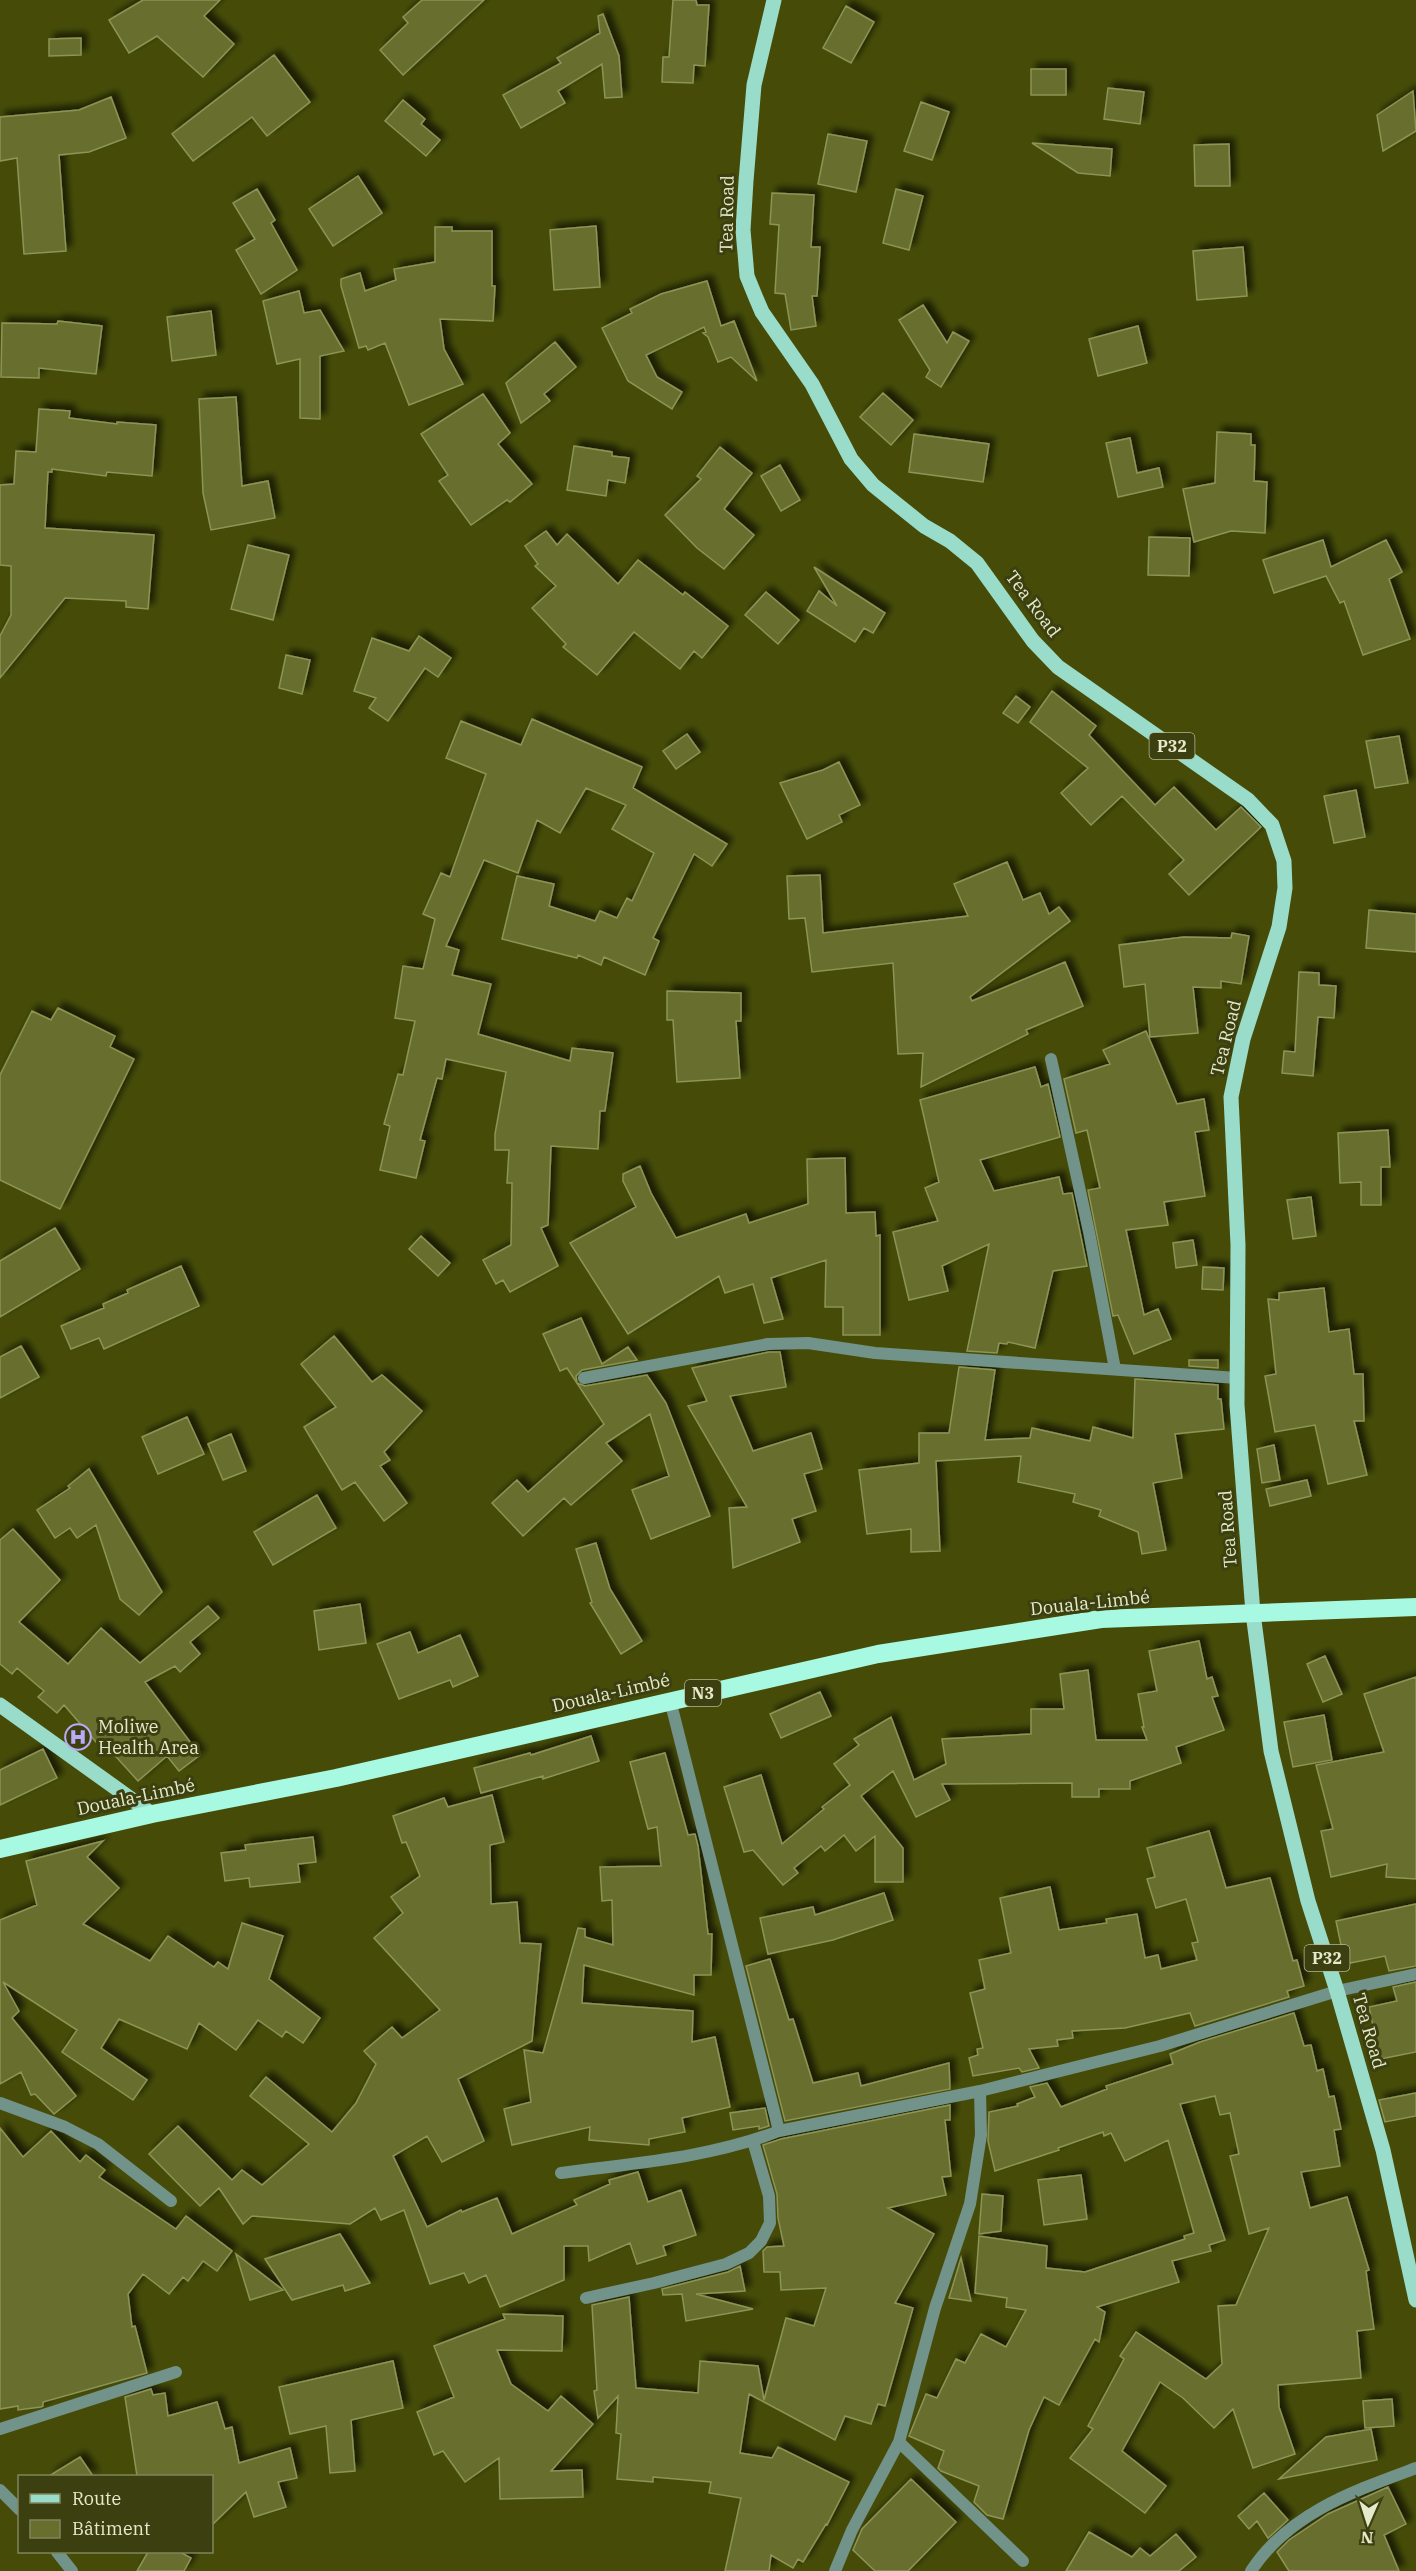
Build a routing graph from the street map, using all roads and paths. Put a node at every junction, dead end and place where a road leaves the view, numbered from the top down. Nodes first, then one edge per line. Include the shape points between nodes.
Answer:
1 (774, 0) edge
2 (1051, 1059) dead end
3 (1115, 1369) junction
4 (584, 1378) dead end
5 (1237, 1378) junction
6 (1416, 1607) edge
7 (1253, 1613) junction
8 (670, 1700) junction
9 (0, 1705) edge
10 (152, 1814) junction
11 (0, 1849) edge
12 (1416, 1974) edge
13 (1337, 1991) junction
14 (980, 2091) junction
15 (0, 2103) edge
16 (779, 2131) junction
17 (753, 2141) junction
18 (561, 2173) dead end
19 (171, 2201) dead end
20 (586, 2298) dead end
21 (1416, 2300) edge
22 (176, 2372) dead end
23 (0, 2430) edge
24 (898, 2442) junction
25 (1416, 2468) edge
26 (0, 2490) edge
27 (18, 2508) edge
28 (58, 2553) edge
29 (1023, 2561) dead end
30 (72, 2571) edge
31 (835, 2571) edge
32 (1251, 2571) edge

1 - 5 main road, Tea Road / P32 via 754,85 743,230 747,276 762,312 812,384 850,459 873,484 924,526 977,563 1033,641 1058,667 1248,800 1272,825 1284,861 1285,888 1279,927 1243,1039 1231,1097 1238,1245
2 - 3 street
3 - 4 street via 875,1353 808,1343 768,1344
3 - 5 street
5 - 7 main road, Tea Road / P32
6 - 7 highway, Douala-Limbé / N3
7 - 8 highway, Douala-Limbé / N3 via 1101,1619 878,1654
7 - 13 main road, Tea Road / P32 via 1271,1751 1308,1901
8 - 10 highway, Douala-Limbé / N3 via 336,1778
8 - 16 street
9 - 10 main road
10 - 11 highway, Douala-Limbé / N3
12 - 13 street
13 - 14 street via 1160,2046
13 - 21 main road, Tea Road / P32 via 1383,2150
14 - 16 street
14 - 24 street via 981,2134 970,2204 935,2308
15 - 19 street via 98,2144
16 - 17 street
17 - 18 street via 705,2153
17 - 20 street via 769,2196 770,2223 749,2253 726,2264
22 - 23 street
24 - 29 street
24 - 31 street
25 - 32 street via 1358,2489 1304,2516
26 - 27 street
28 - 30 street

